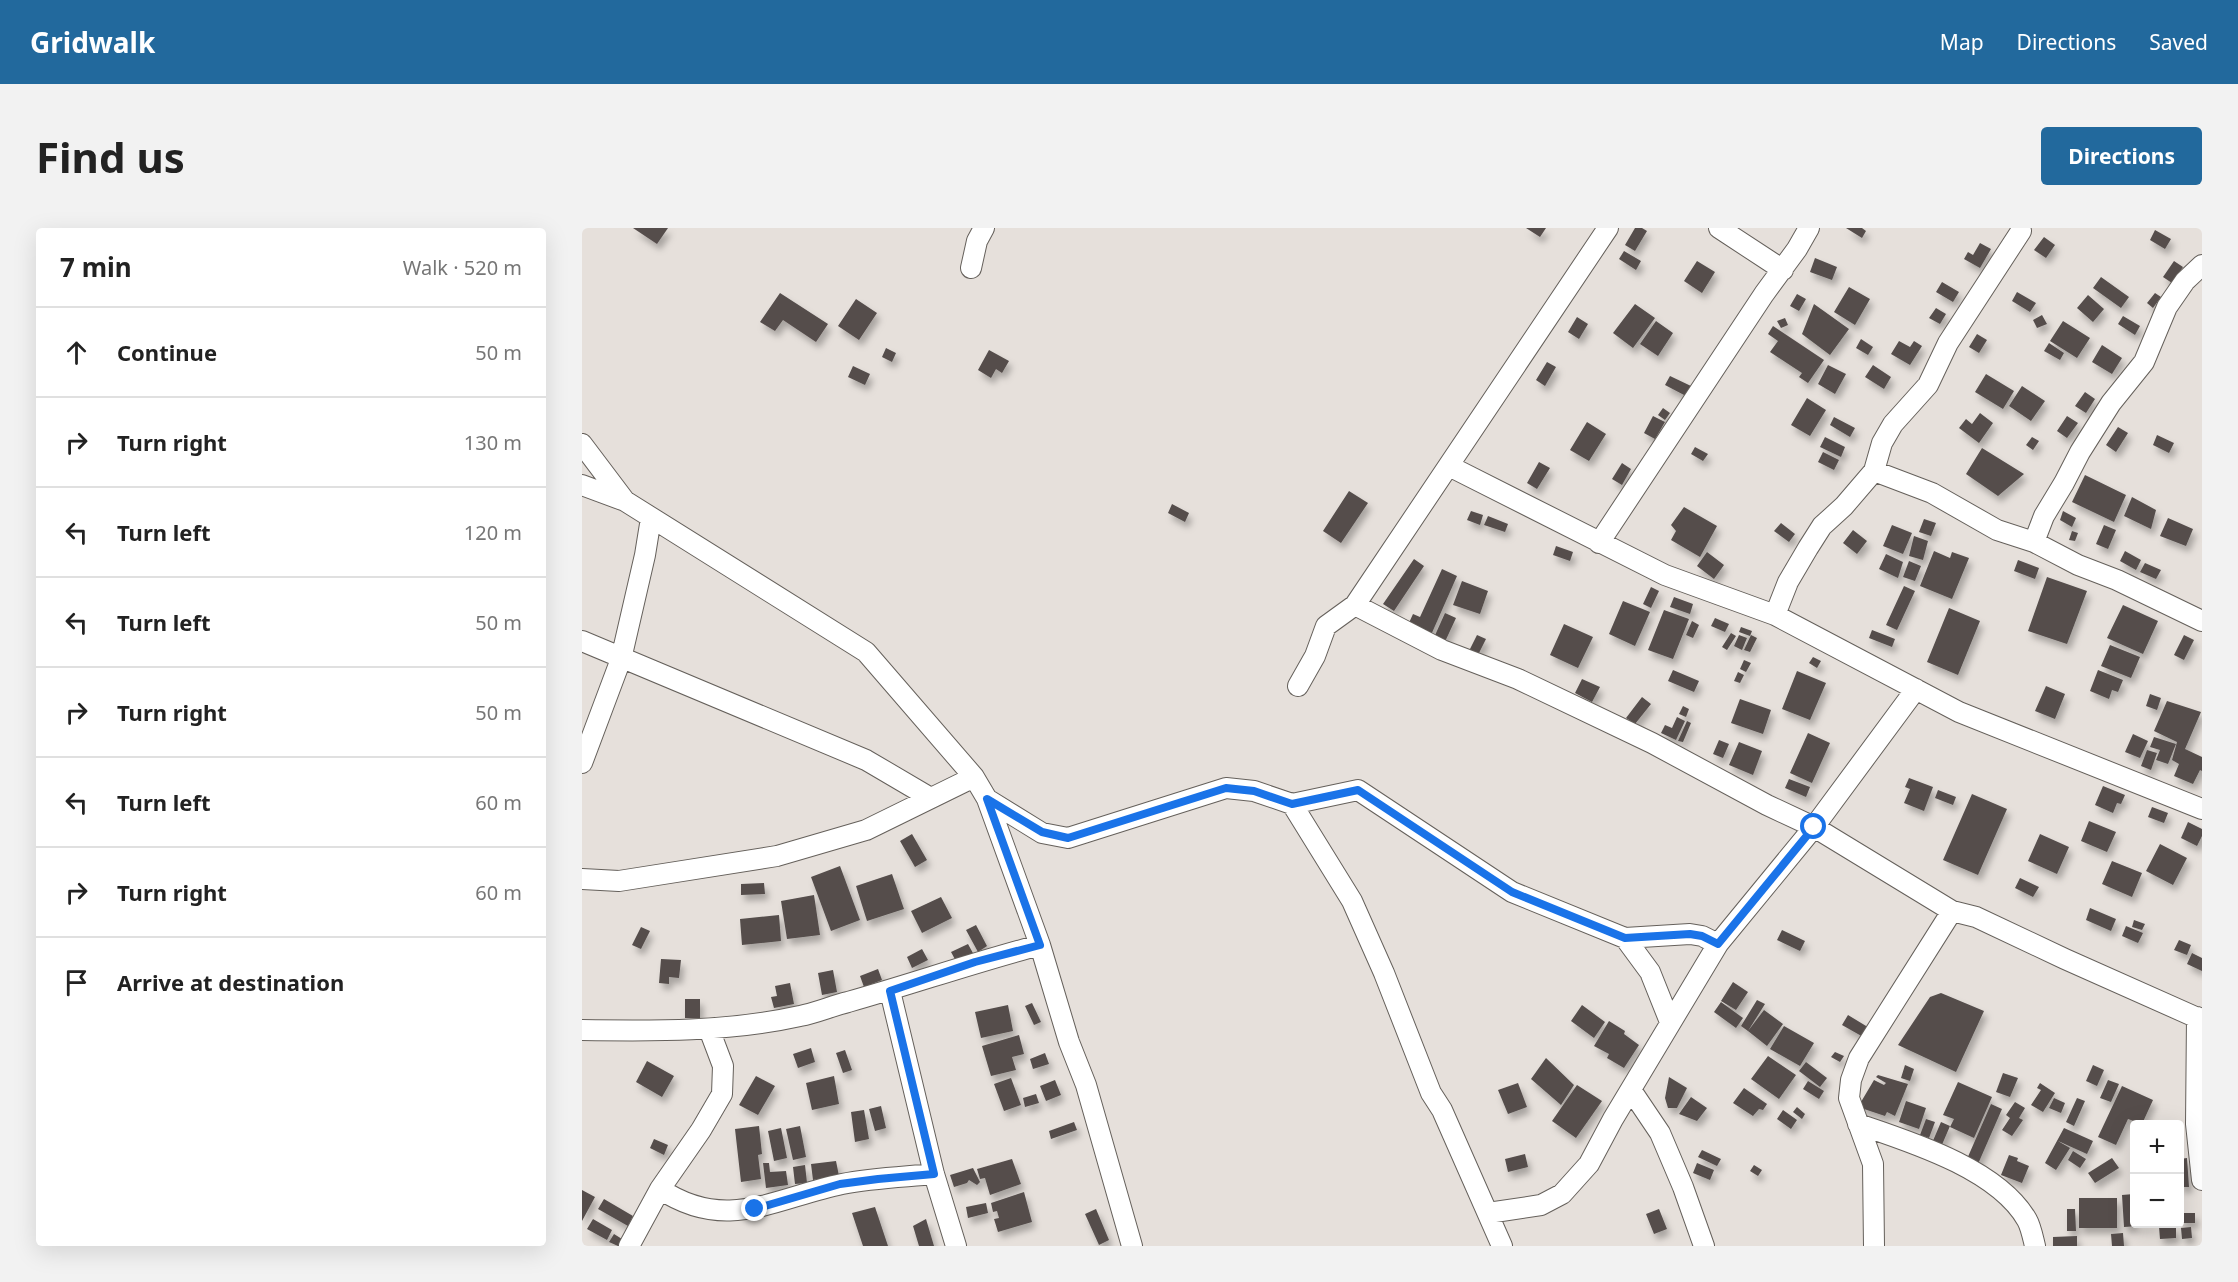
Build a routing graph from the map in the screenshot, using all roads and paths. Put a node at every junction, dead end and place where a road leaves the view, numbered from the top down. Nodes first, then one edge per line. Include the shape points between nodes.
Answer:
1 (984, 228) edge
2 (1608, 228) edge
3 (1719, 228) edge
4 (1809, 228) edge
5 (2021, 229) edge
6 (2202, 265) edge
7 (971, 268) dead end
8 (1783, 270) junction
9 (582, 444) edge
10 (1449, 466) junction
11 (1874, 471) junction
12 (582, 485) edge
13 (625, 501) junction
14 (651, 518) junction
15 (2034, 542) junction
16 (1599, 543) junction
17 (1355, 605) junction
18 (1775, 615) junction
19 (2202, 621) edge
20 (582, 641) edge
21 (621, 659) junction
22 (1298, 686) dead end
23 (1916, 689) junction
24 (582, 763) edge
25 (974, 777) junction
26 (929, 797) junction
27 (987, 799) junction
28 (1292, 804) junction
29 (2202, 809) edge
30 (1814, 827) junction
31 (582, 879) edge
32 (1952, 911) junction
33 (1625, 938) junction
34 (1718, 944) junction
35 (1040, 945) junction
36 (890, 991) junction
37 (2199, 1019) edge
38 (1670, 1022) junction
39 (709, 1029) junction
40 (582, 1030) edge
41 (1631, 1090) junction
42 (1858, 1124) junction
43 (934, 1174) junction
44 (2202, 1180) edge
45 (660, 1189) junction
46 (1488, 1213) junction
47 (629, 1246) edge
48 (956, 1246) edge
49 (1132, 1246) edge
50 (1502, 1246) edge
51 (1704, 1246) edge
52 (1874, 1246) edge
53 (2035, 1246) edge

1 - 7 street
2 - 10 street
3 - 8 street
4 - 8 street
5 - 11 street via 1948,344 1928,385 1893,424 1882,443
6 - 15 street via 2167,307 2144,362 2111,403 2080,452
8 - 16 street
9 - 13 street
10 - 16 street
10 - 17 street
11 - 15 street via 1932,493 1997,530
11 - 18 street via 1822,526 1788,582
12 - 13 street
13 - 14 street
14 - 21 street
14 - 25 street via 866,652
15 - 19 street
16 - 18 street via 1665,575
17 - 22 street via 1326,626
17 - 30 street via 1442,650 1518,679 1652,743
18 - 23 street
20 - 21 street
21 - 24 street
21 - 26 street via 866,760
23 - 29 street via 1959,712
23 - 30 street
25 - 26 street
25 - 27 street
26 - 31 street via 866,830 777,856 619,881
27 - 28 street via 1042,832 1068,838 1226,788 1254,791
27 - 35 street
28 - 33 street via 1358,790 1512,892
28 - 46 street via 1353,901 1431,1093
30 - 32 street
30 - 34 street
32 - 37 street via 1976,917
32 - 42 street via 1859,1058 1849,1098
33 - 34 street via 1690,934
33 - 38 street via 1650,972
34 - 38 street
35 - 36 street
35 - 49 street via 1086,1084
36 - 39 street via 800,1016
36 - 43 street
37 - 44 street via 2196,1124
38 - 41 street
39 - 40 street
39 - 45 street via 723,1066 722,1094
41 - 46 street via 1588,1164 1562,1194 1541,1205
41 - 51 street via 1660,1133
42 - 52 street via 1873,1164
42 - 53 street via 1931,1149 1969,1169 2011,1198 2028,1221
43 - 45 street via 840,1184 755,1209 693,1207
43 - 48 street
45 - 47 street
46 - 50 street

